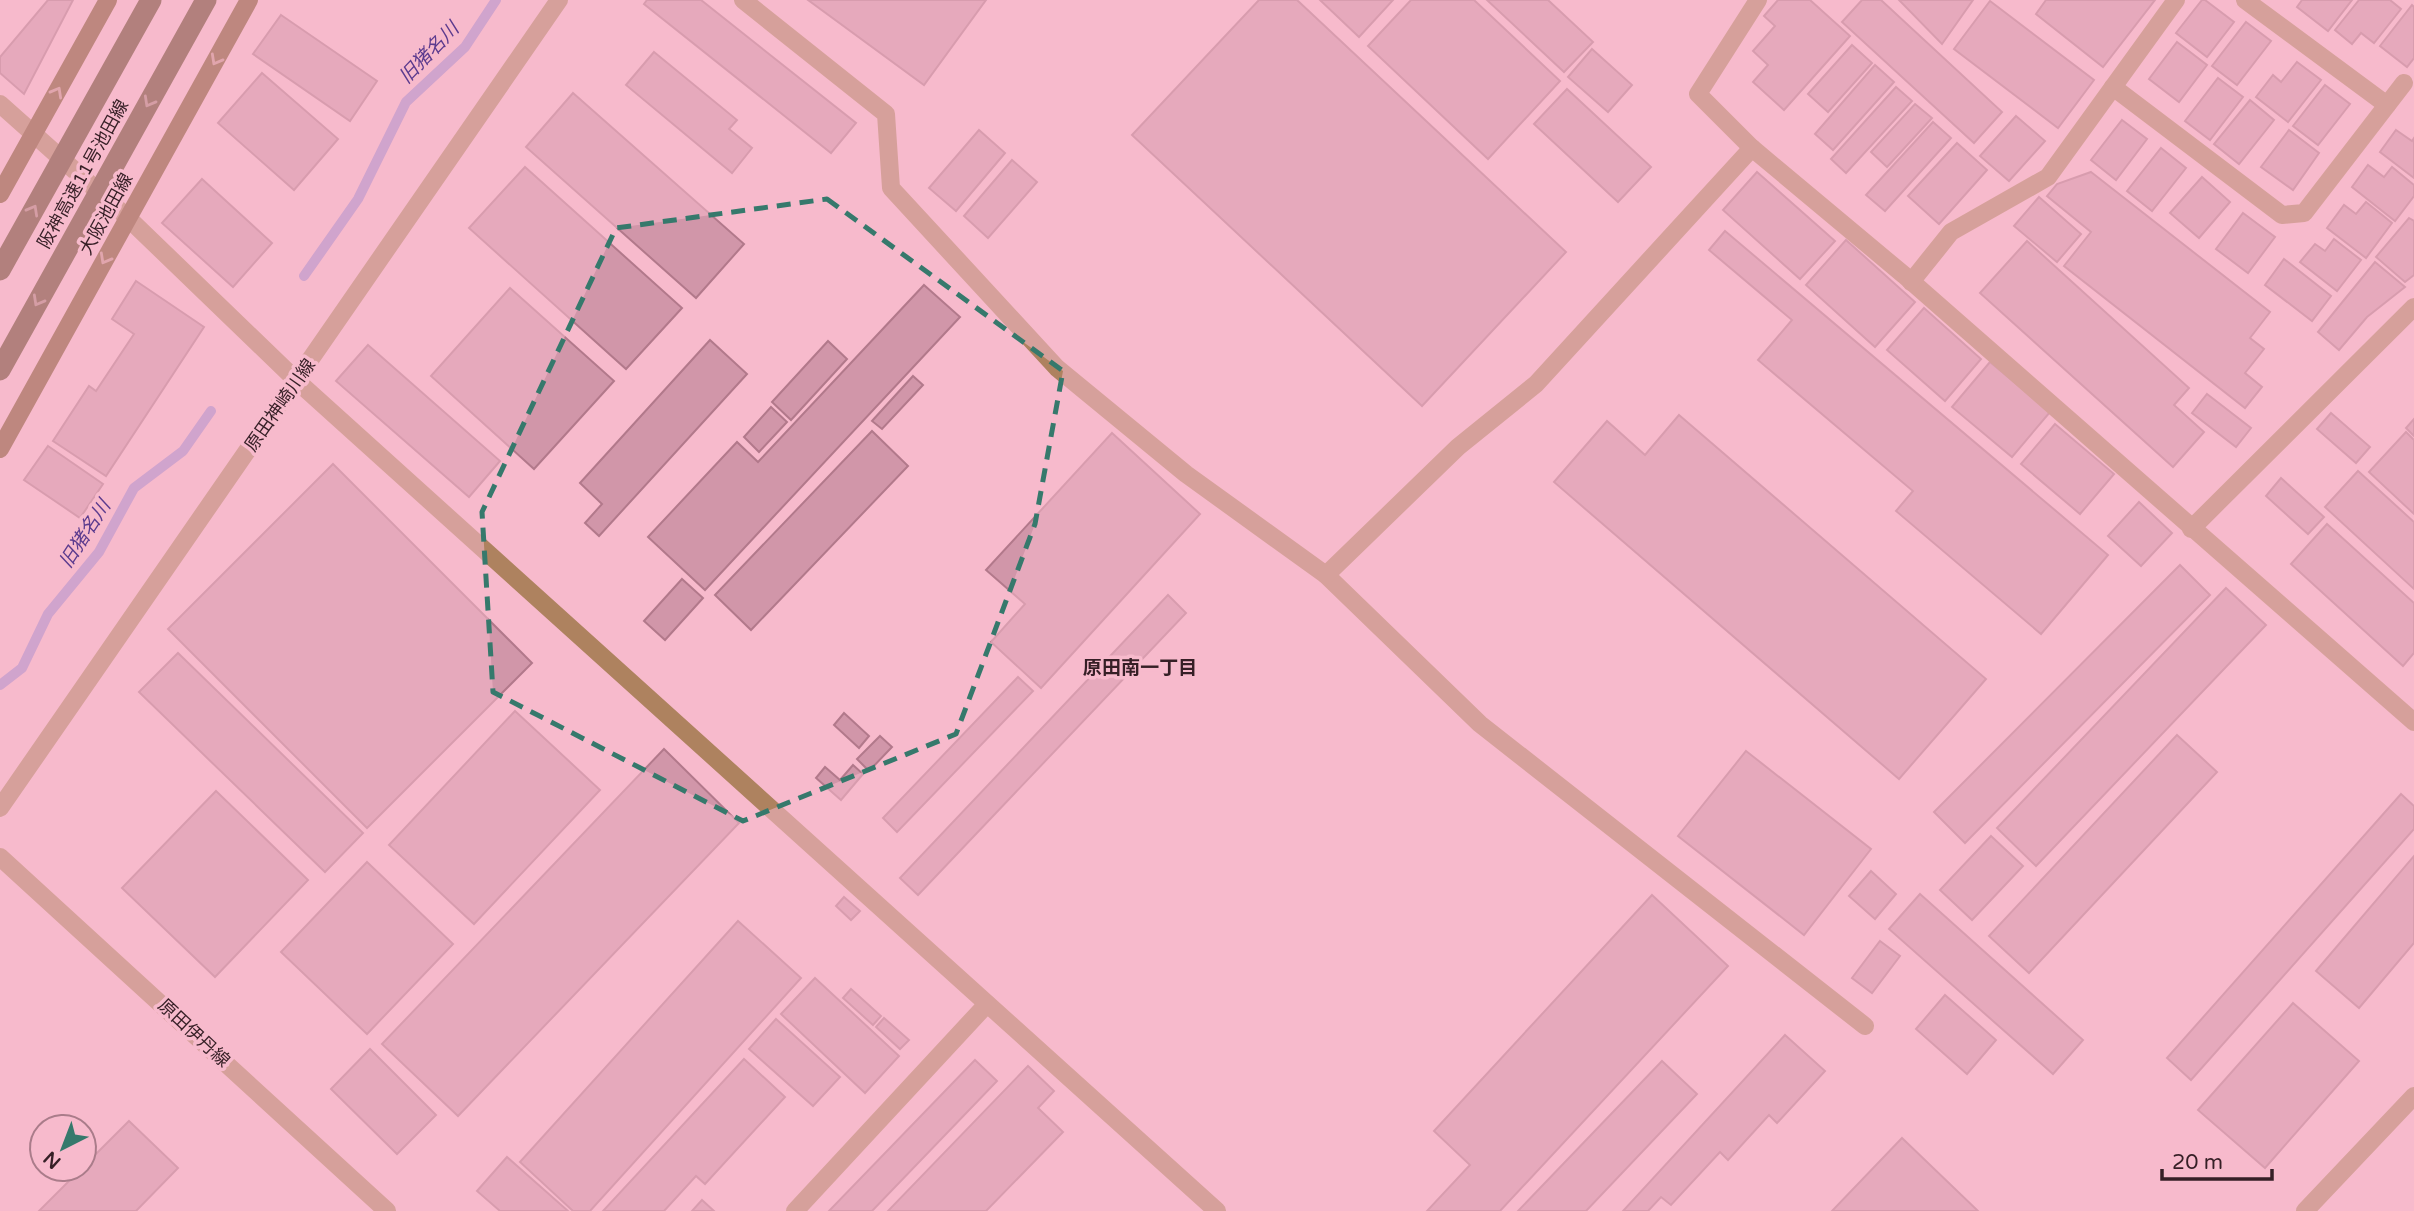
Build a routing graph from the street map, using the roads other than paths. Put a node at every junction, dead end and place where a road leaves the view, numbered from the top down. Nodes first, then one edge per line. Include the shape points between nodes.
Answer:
1 (108, 0) edge
2 (151, 0) edge
3 (206, 0) edge
4 (249, 0) edge
5 (559, 0) edge
6 (743, 0) edge
7 (1758, 0) edge
8 (2176, 0) edge
9 (2245, 0) edge
10 (2403, 83) dead end
11 (2113, 87) junction
12 (0, 104) edge
13 (2387, 105) junction
14 (34, 133) junction
15 (1752, 148) junction
16 (0, 194) edge
17 (128, 218) junction
18 (0, 270) edge
19 (1911, 282) junction
20 (2414, 307) edge
21 (0, 370) edge
22 (297, 381) junction
23 (0, 449) edge
24 (2191, 529) junction
25 (1326, 575) junction
26 (2414, 722) edge
27 (0, 808) edge
28 (0, 857) edge
29 (987, 1004) junction
30 (1865, 1026) dead end
31 (2414, 1096) edge
32 (387, 1211) edge
33 (795, 1211) edge
34 (1217, 1211) edge
35 (2305, 1211) edge

14 -> 1 main road
18 -> 2 highway, 阪神高速11号池田線
3 -> 21 highway, 阪神高速11号池田線
4 -> 17 main road, 大阪池田線
5 - 22 street, 原田神崎川線
6 - 25 street via 886,114 891,188 1057,368 1186,474
7 - 15 street via 1698,94
8 - 11 street
9 - 13 street
10 - 13 street
11 - 13 street via 2282,215 2304,213
11 - 19 street via 2048,177 1951,232
12 - 14 street
14 - 16 main road
14 - 17 street
15 - 19 street
15 - 25 street via 1535,384 1458,447
17 - 22 street
17 -> 23 main road, 大阪池田線
19 - 24 street
20 - 24 street
22 - 27 street, 原田神崎川線
22 - 29 street
24 - 26 street
25 - 30 street via 1480,723
28 - 32 street, 原田伊丹線
29 - 33 street
29 - 34 street
31 - 35 street

